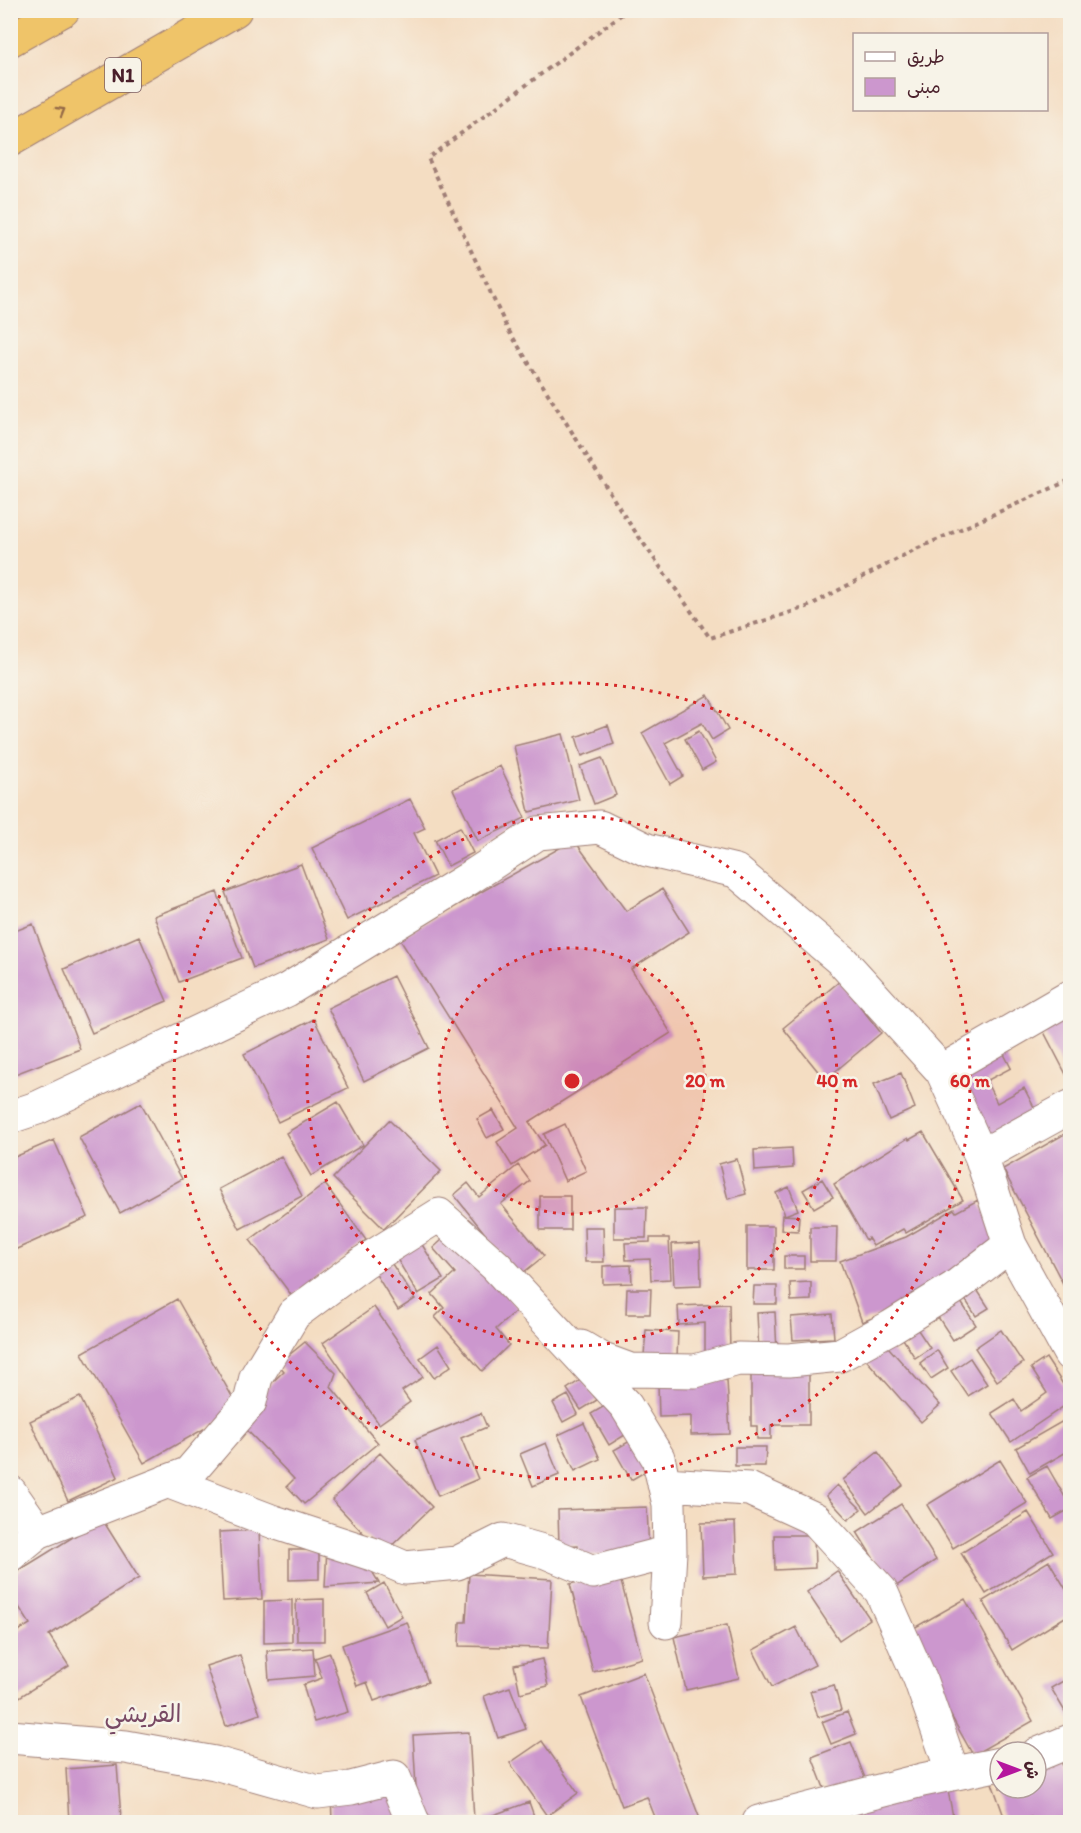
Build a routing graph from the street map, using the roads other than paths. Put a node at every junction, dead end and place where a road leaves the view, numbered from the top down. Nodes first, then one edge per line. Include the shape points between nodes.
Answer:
1 (63, 10) edge
2 (236, 10) edge
3 (10, 40) edge
4 (10, 140) edge
5 (1071, 997) edge
6 (942, 1071) junction
7 (1071, 1107) edge
8 (10, 1117) edge
9 (981, 1156) junction
10 (1010, 1245) junction
11 (554, 1330) junction
12 (1071, 1354) edge
13 (167, 1481) junction
14 (664, 1484) junction
15 (10, 1492) edge
16 (38, 1532) junction
17 (670, 1552) junction
18 (10, 1555) edge
19 (666, 1622) dead end
20 (10, 1737) edge
21 (1071, 1741) edge
22 (1048, 1750) edge
23 (988, 1766) edge
24 (953, 1773) junction
25 (413, 1822) edge
26 (759, 1822) edge

1 - 3 highway
4 -> 2 highway, N1
5 - 6 street
6 - 8 street via 842,961 736,872 647,850 600,827 538,833 287,990 37,1108
6 - 9 street
7 - 9 street
9 - 10 street
10 - 11 street via 954,1288 840,1356 738,1359 695,1371 630,1370 603,1360
10 - 12 street
11 - 13 street via 496,1266 439,1215 364,1262 294,1314 256,1377 250,1401 189,1473
11 - 14 street via 626,1406 658,1458
13 - 16 street
13 - 17 street via 405,1568 457,1563 503,1540 546,1552 593,1572
14 - 17 street via 669,1504
14 - 24 street via 749,1489 815,1519 881,1591 920,1679
15 - 16 street
16 - 18 street
17 - 19 street
20 - 25 street via 126,1747 204,1761 318,1792 394,1777
21 - 22 street
23 - 24 street
24 - 26 street

